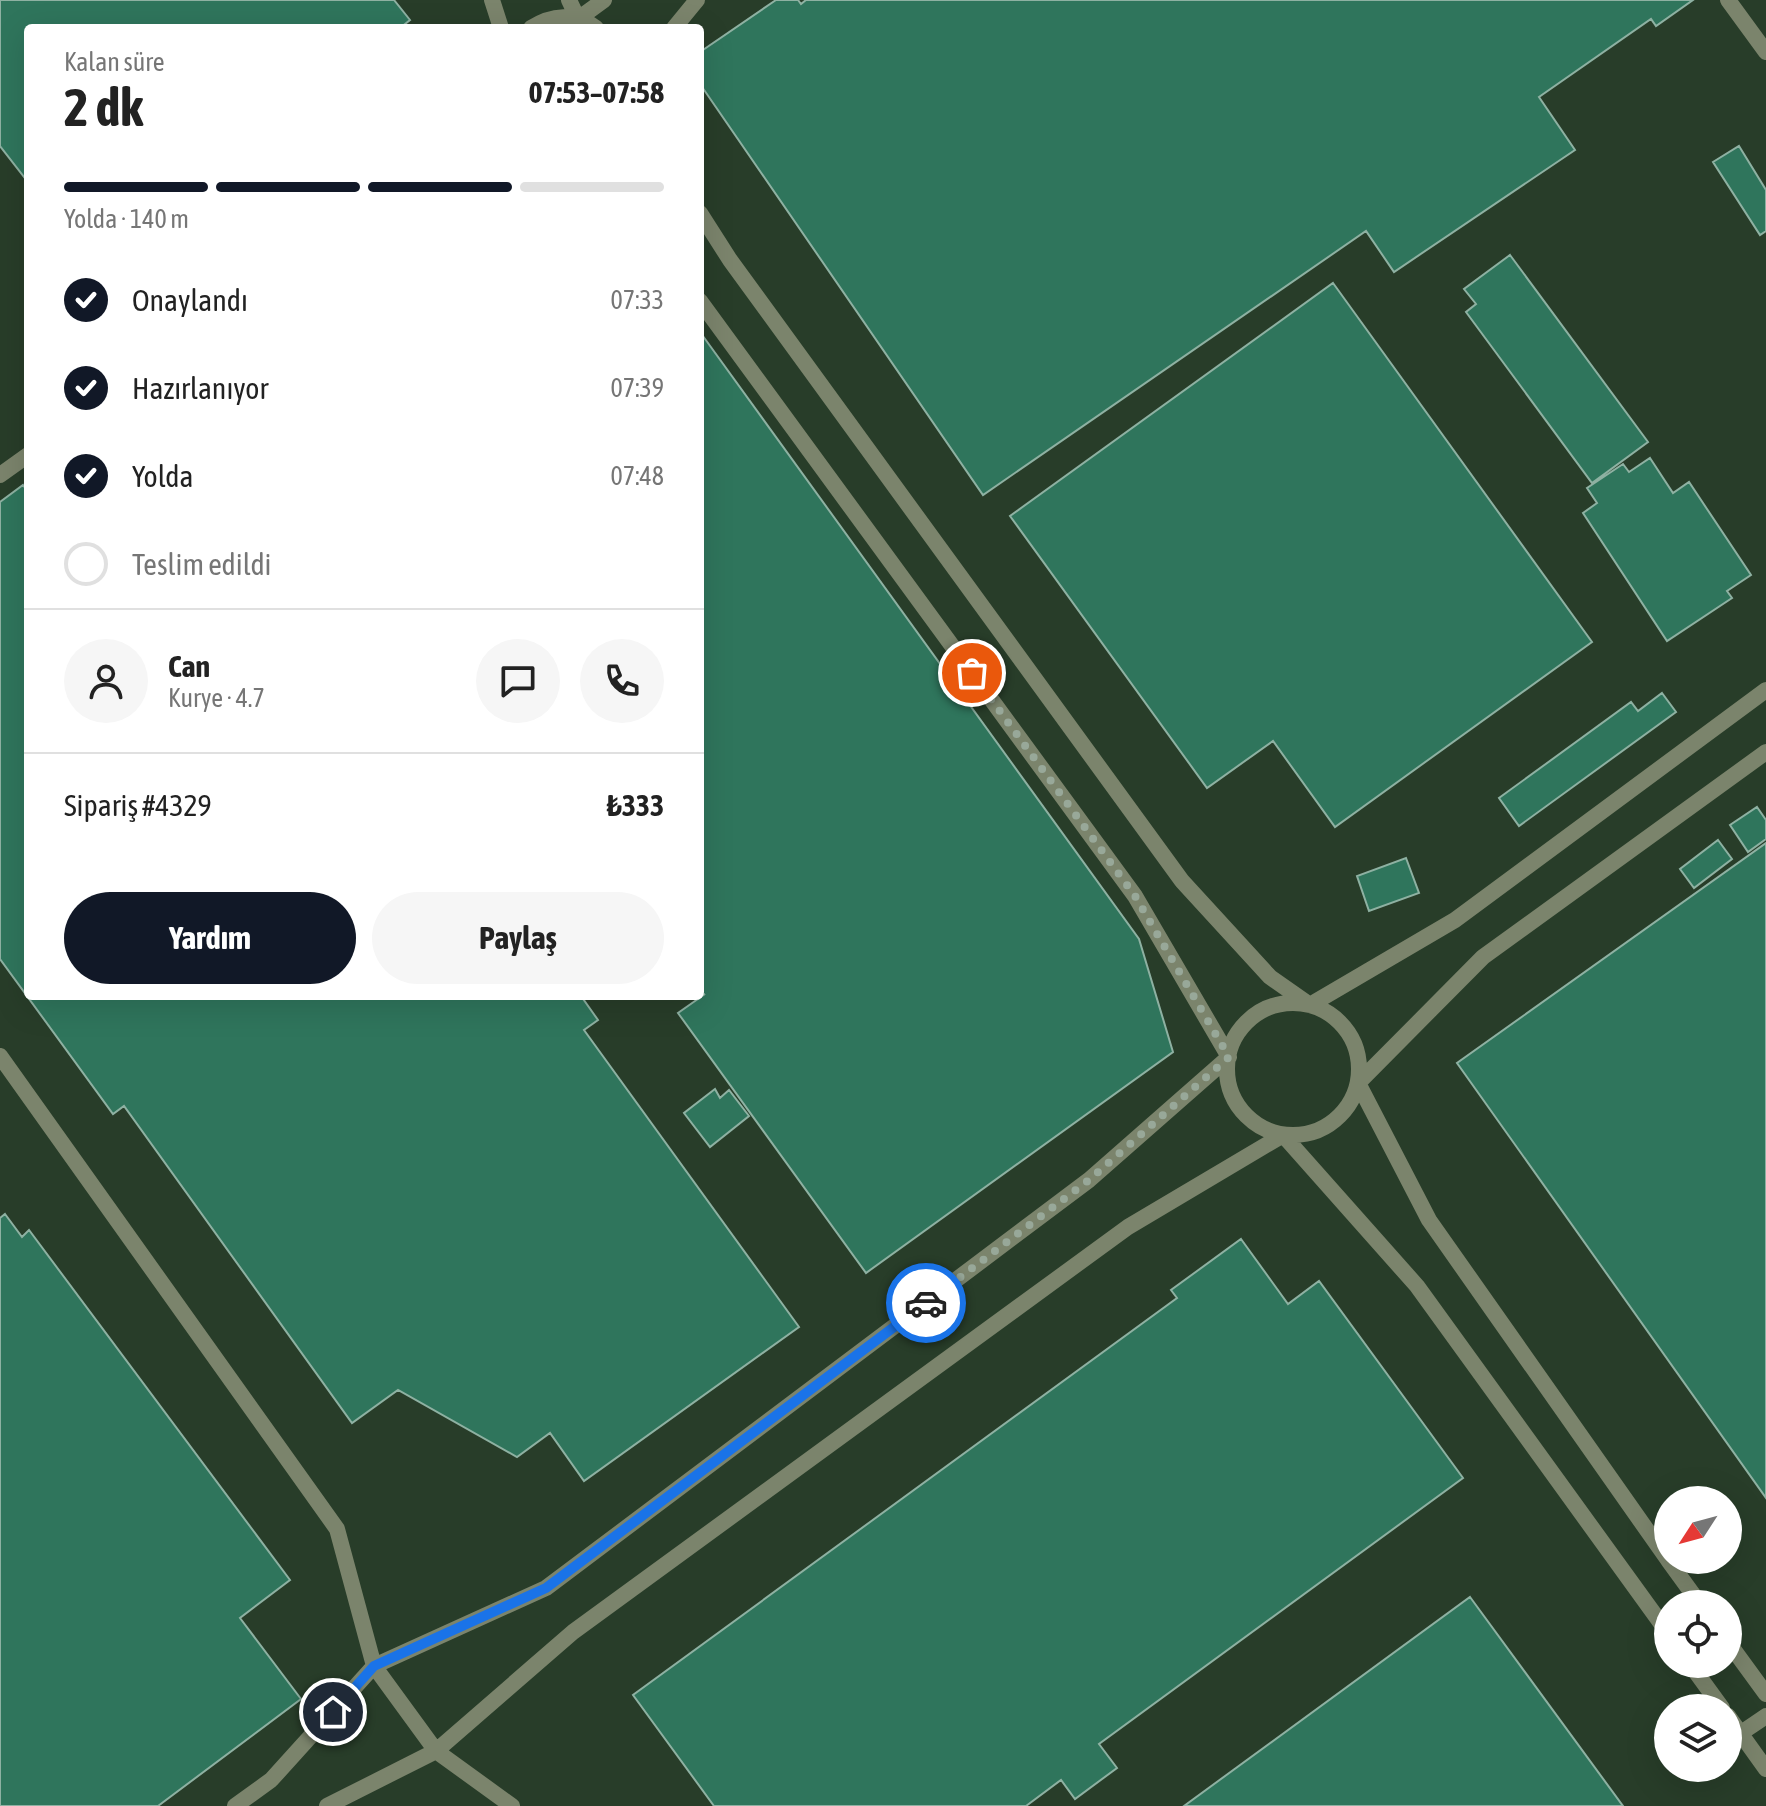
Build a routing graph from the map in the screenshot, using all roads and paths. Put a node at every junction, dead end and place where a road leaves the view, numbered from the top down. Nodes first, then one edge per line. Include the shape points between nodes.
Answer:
1 (492, 0) edge
2 (569, 0) edge
3 (604, 0) edge
4 (697, 0) edge
5 (1728, 0) edge
6 (578, 19) junction
7 (500, 24) edge
8 (537, 24) edge
9 (588, 24) edge
10 (677, 24) edge
11 (1766, 52) edge
12 (704, 219) edge
13 (704, 306) edge
14 (24, 458) edge
15 (0, 475) edge
16 (1766, 690) edge
17 (1766, 752) edge
18 (1310, 1005) junction
19 (0, 1056) edge
20 (1229, 1057) junction
21 (1358, 1083) junction
22 (1283, 1135) junction
23 (1654, 1540) edge
24 (1654, 1614) edge
25 (1742, 1661) edge
26 (374, 1666) junction
27 (1766, 1694) edge
28 (1766, 1716) edge
29 (1742, 1732) edge
30 (1742, 1734) edge
31 (436, 1751) junction
32 (1766, 1769) edge
33 (235, 1806) edge
34 (327, 1806) edge
35 (512, 1806) edge

1 - 7 street
2 - 6 street
3 - 6 street
4 - 10 street
5 - 11 street
6 - 8 street via 559,16
6 - 9 street
12 - 18 street via 1182,881 1270,977
13 - 20 street via 1135,896
14 - 15 street
16 - 18 street via 1455,920
17 - 21 street via 1483,957
18 - 20 street via 1267,1008 1248,1020
18 - 21 street via 1342,1025 1352,1040 1359,1061
19 - 26 street via 337,1529
20 - 22 street via 1231,1092 1243,1111 1261,1127
20 - 26 street via 1089,1180 546,1588
21 - 22 street via 1339,1117 1320,1130
21 - 23 street via 1429,1220
22 - 24 street via 1417,1286
22 - 31 street via 1128,1227 573,1632
25 - 27 street
26 - 31 street
26 - 33 street via 271,1780
28 - 29 street
30 - 32 street
31 - 34 street
31 - 35 street

